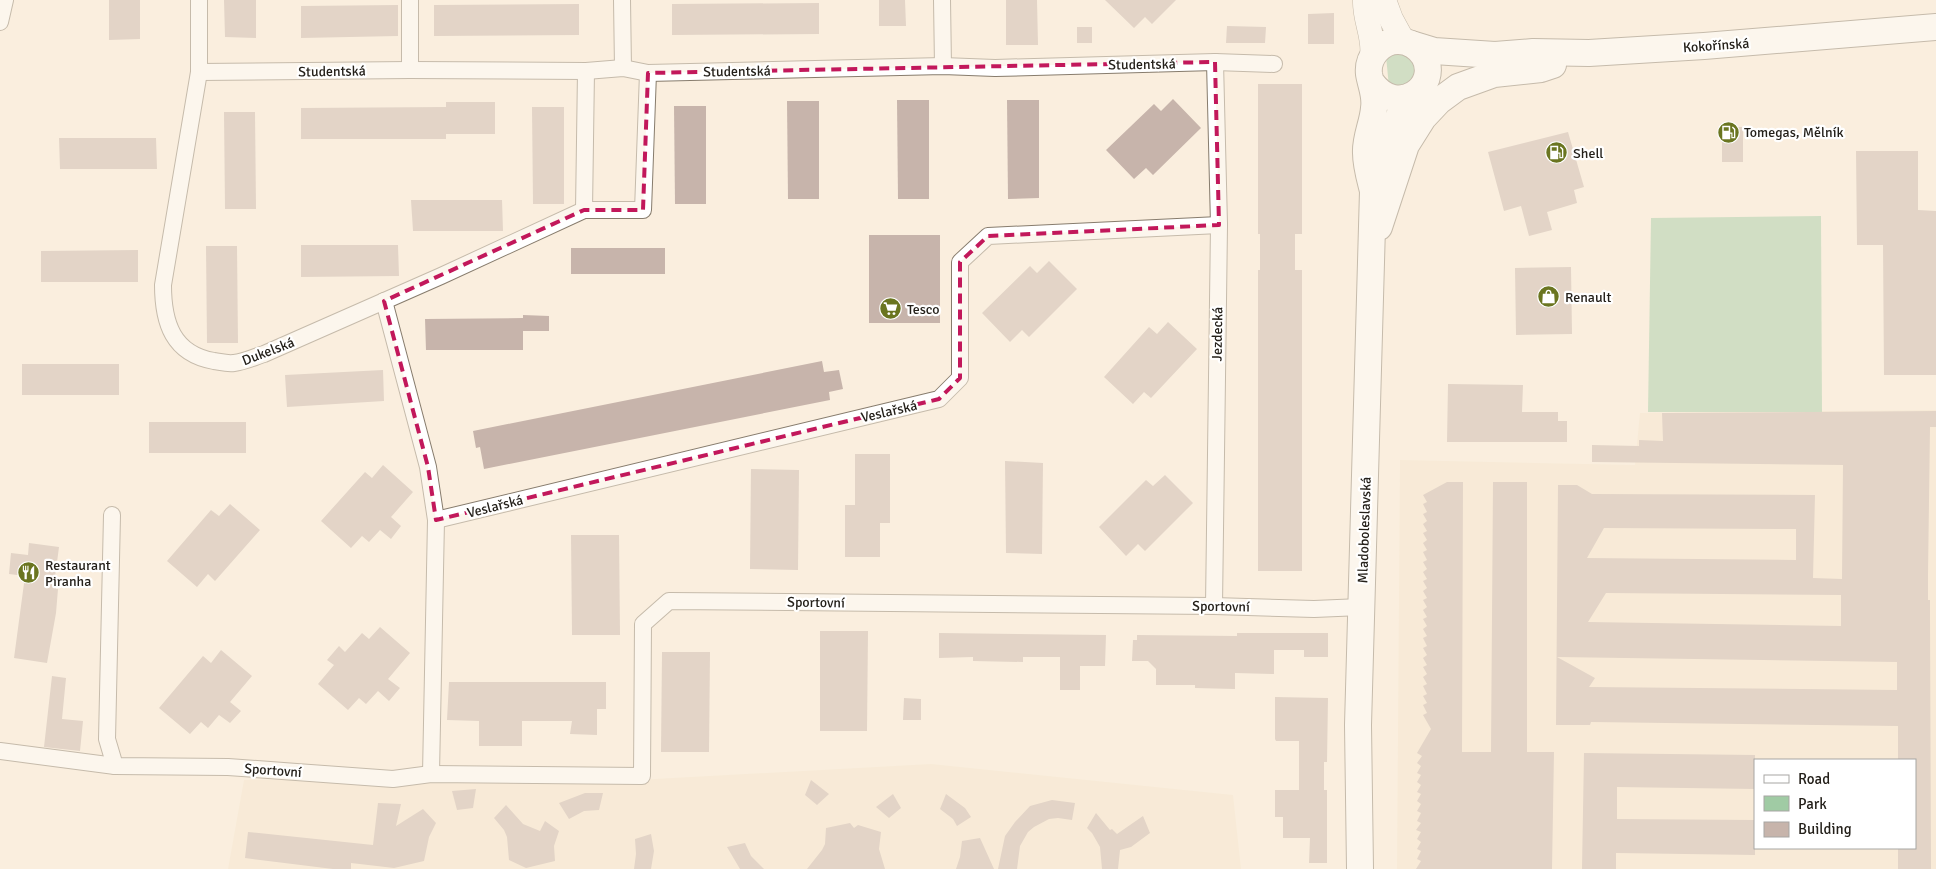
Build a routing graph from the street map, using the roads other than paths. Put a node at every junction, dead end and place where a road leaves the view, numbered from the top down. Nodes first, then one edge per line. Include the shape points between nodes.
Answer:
1 (5, 0) edge
2 (200, 0) edge
3 (410, 0) edge
4 (622, 0) edge
5 (942, 0) edge
6 (1365, 0) edge
7 (1384, 0) edge
8 (0, 22) edge
9 (1936, 27) edge
10 (1407, 43) junction
11 (1588, 53) junction
12 (1495, 55) junction
13 (1372, 57) junction
14 (1215, 62) junction
15 (1274, 64) dead end
16 (943, 66) junction
17 (624, 68) junction
18 (410, 70) junction
19 (586, 71) junction
20 (200, 72) junction
21 (648, 73) junction
22 (1372, 83) junction
23 (1418, 90) junction
24 (1373, 191) junction
25 (584, 210) junction
26 (1218, 225) junction
27 (1370, 252) junction
28 (384, 301) junction
29 (112, 515) dead end
30 (436, 520) junction
31 (1214, 606) junction
32 (1361, 607) junction
33 (0, 751) edge
34 (115, 766) junction
35 (430, 774) junction
36 (1360, 869) edge

1 - 8 street
2 - 20 street, Dukelská
3 - 18 street
4 - 17 street
5 - 16 street
6 - 13 street, Mladoboleslavská via 1364,13 1373,42
7 - 10 street via 1391,20
9 - 11 main road, Kokořínská
10 - 12 main road, Kokořínská via 1434,51
10 - 13 main road via 1394,41 1385,44
10 - 23 main road via 1419,50 1427,66
11 - 12 main road, Kokořínská
11 - 27 main road via 1540,69 1494,74 1458,87 1439,101 1406,145
12 - 23 main road, Kokořínská via 1450,68
13 - 22 main road, Mladoboleslavská via 1369,66
14 - 15 street, Studentská
14 - 16 street, Studentská via 995,68
14 - 26 street, Jezdecká
16 - 21 street, Studentská
17 - 19 street, Studentská
17 - 21 street, Studentská
18 - 19 street, Studentská
18 - 20 street, Studentská
19 - 25 street
20 - 28 street, Dukelská via 162,286 165,316 174,337 191,354 205,360 235,363 264,354
21 - 25 street via 643,210
22 - 23 main road via 1385,96 1402,99
22 - 24 main road, Mladoboleslavská via 1374,108 1366,153
23 - 24 main road, Mladoboleslavská via 1400,112 1388,139
24 - 27 main road, Mladoboleslavská
25 - 28 street, Dukelská
26 - 30 street, Veslařská via 988,236 960,262 960,378 939,400
26 - 31 street, Jezdecká
27 - 32 main road, Mladoboleslavská
28 - 30 street via 428,467
29 - 34 street via 107,739
30 - 35 street
31 - 32 street, Sportovní
31 - 35 street, Sportovní via 670,601 643,624 642,776
32 - 36 main road, Mladoboleslavská via 1358,725
33 - 34 street, Sportovní
34 - 35 street, Sportovní via 228,767 393,779

